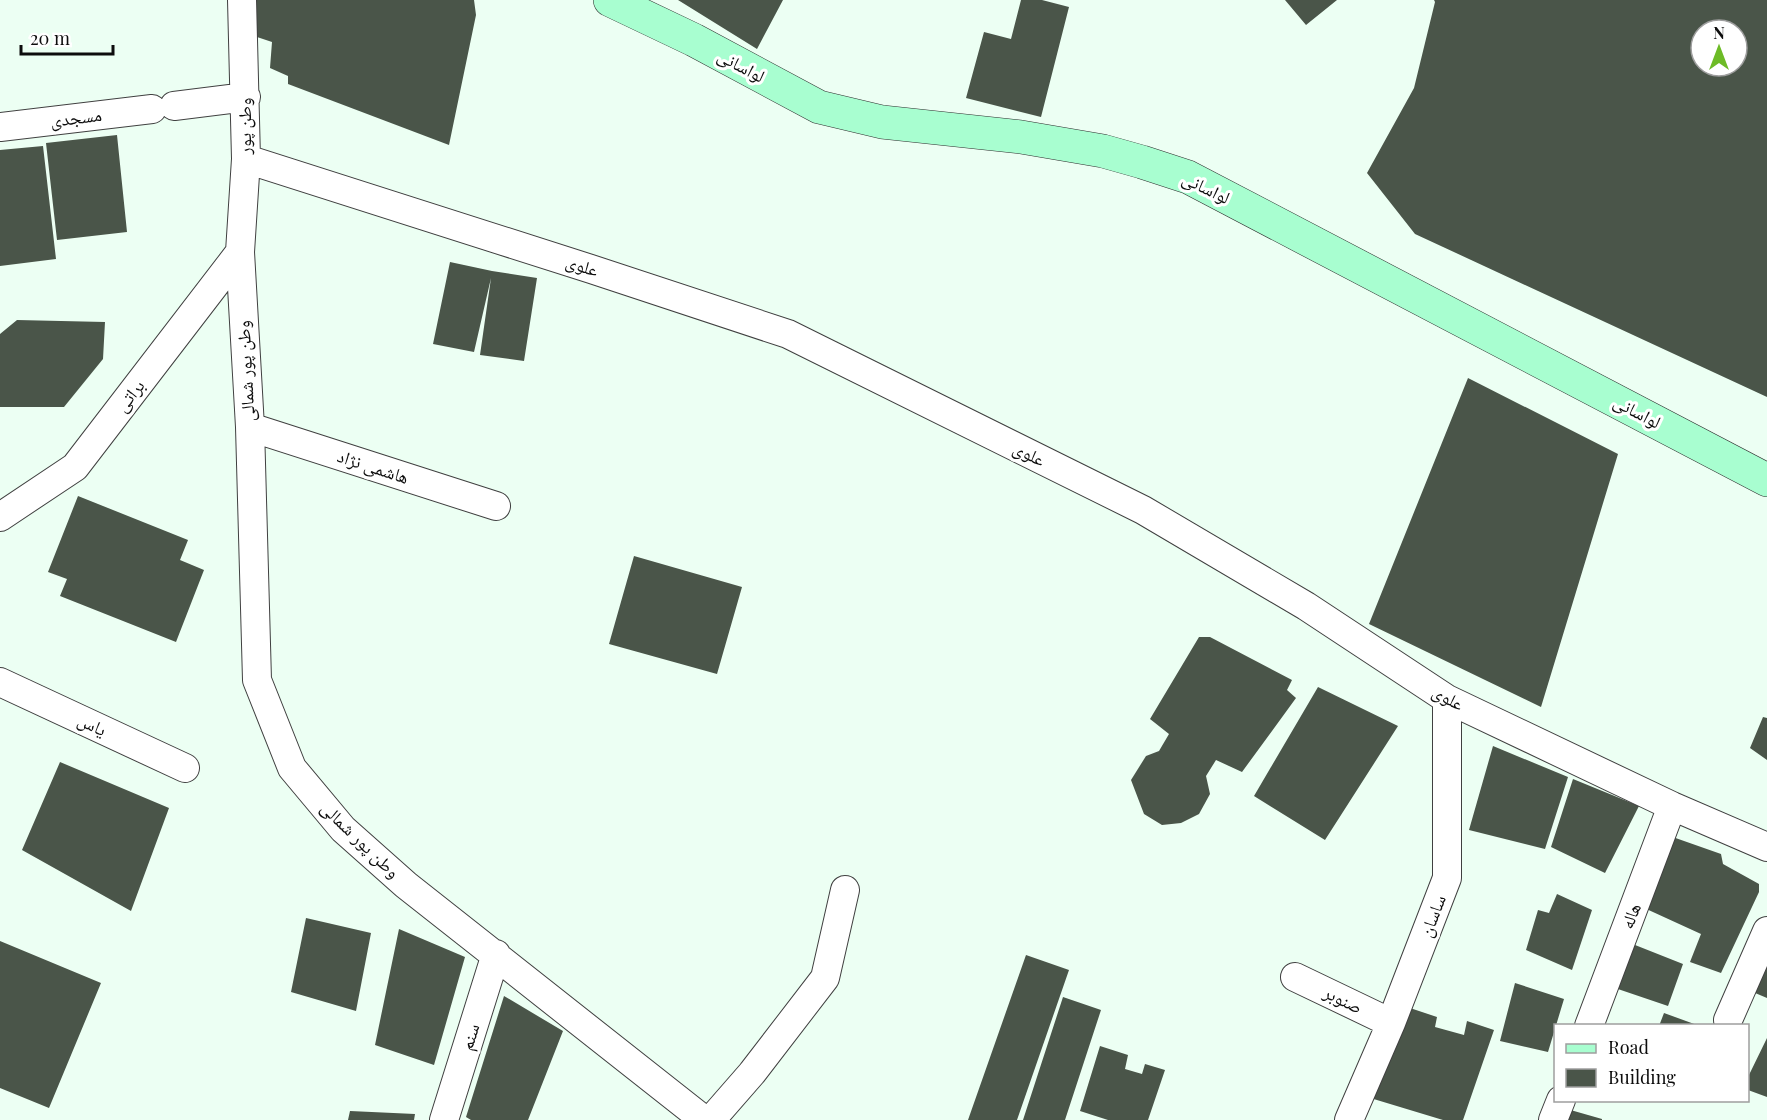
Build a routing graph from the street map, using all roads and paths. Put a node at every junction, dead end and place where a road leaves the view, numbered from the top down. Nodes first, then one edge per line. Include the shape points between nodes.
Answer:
1 (242, 0) edge
2 (610, 0) edge
3 (246, 97) junction
4 (0, 127) edge
5 (246, 159) junction
6 (240, 252) junction
7 (250, 428) junction
8 (1767, 480) edge
9 (496, 506) dead end
10 (0, 517) edge
11 (0, 682) edge
12 (1448, 699) junction
13 (185, 768) dead end
14 (1672, 806) junction
15 (1767, 847) edge
16 (845, 890) dead end
17 (1767, 932) edge
18 (496, 954) junction
19 (1295, 977) dead end
20 (1728, 1020) dead end
21 (1391, 1023) junction
22 (1590, 1024) edge
23 (1561, 1102) edge
24 (444, 1120) edge
25 (704, 1120) edge
26 (711, 1120) edge
27 (1349, 1120) edge
28 (1553, 1120) edge

1 - 3 street, وطن پور
2 - 8 main road, لواسانی via 819,107 882,122 1103,151 1188,177
3 - 4 street, مسجدی
3 - 5 street, وطن پور
5 - 6 street, وطن پور
5 - 12 street, علوی via 788,334 1143,510 1305,606
6 - 7 street, وطن پور شمالی
6 - 10 street, براتی via 75,467
7 - 9 street, هاشمی نژاد
7 - 18 street, وطن پور شمالی via 257,680 292,768 344,829 406,885
11 - 13 street, یاس
12 - 14 street, علوی
12 - 21 street, ساسان via 1448,878
14 - 15 street, علوی
14 - 22 street, هاله
16 - 26 street via 825,978
17 - 20 street
18 - 24 street, سنم
18 - 25 street, وطن پور شمالی
19 - 21 street, صنوبر
21 - 27 street, ساسان
23 - 28 street

